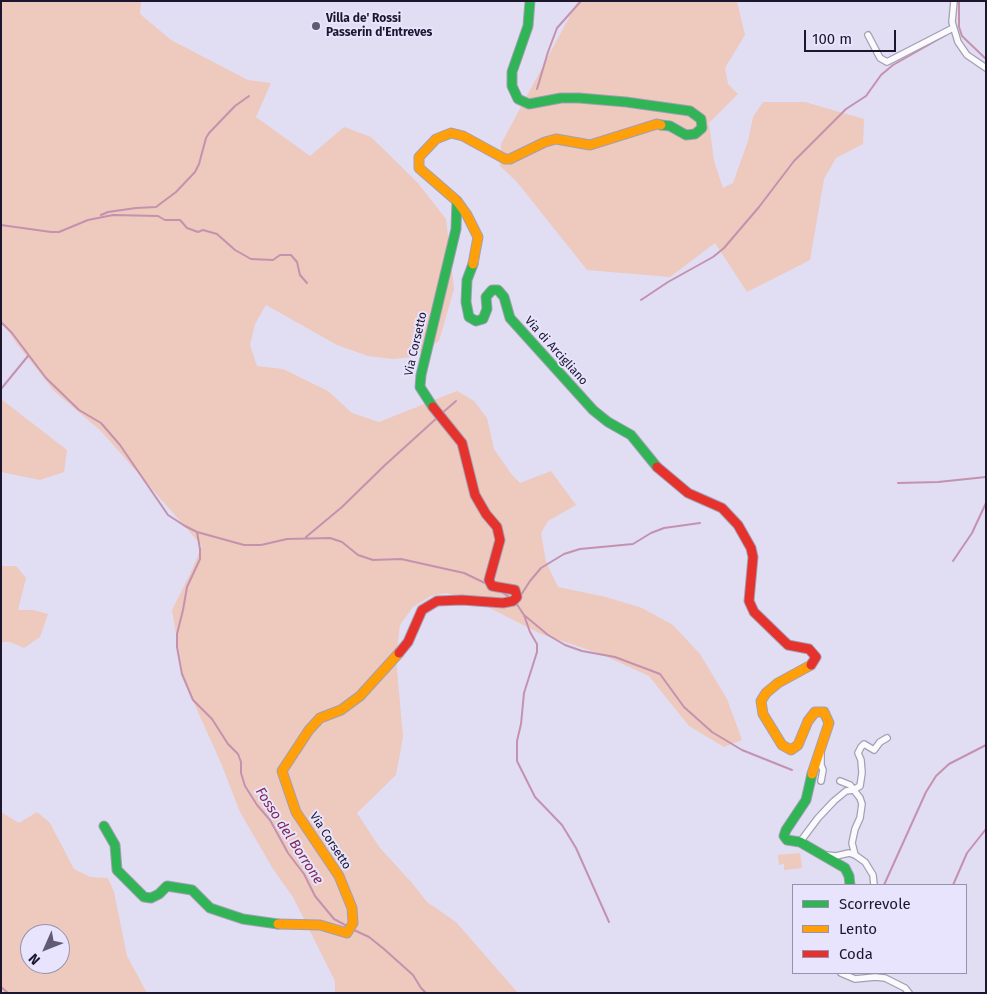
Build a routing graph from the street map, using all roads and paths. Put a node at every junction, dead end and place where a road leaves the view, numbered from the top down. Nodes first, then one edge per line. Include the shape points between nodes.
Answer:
1 (530, 1) edge
2 (954, 1) edge
3 (953, 28) junction
4 (868, 35) dead end
5 (986, 68) edge
6 (456, 201) junction
7 (887, 738) dead end
8 (822, 746) junction
9 (821, 781) dead end
10 (840, 781) dead end
11 (853, 790) junction
12 (104, 826) dead end
13 (800, 842) junction
14 (820, 854) junction
15 (855, 855) junction
16 (850, 884) edge
17 (874, 884) edge
18 (843, 974) edge
19 (909, 993) edge

1 - 6 street, Via di Arcigliano via 528,26 512,72 512,86 518,99 529,104 579,98 690,111 701,119 702,128 695,134 686,135 670,126 657,124 590,145 556,139 510,159 463,136 445,134 425,150 418,168
2 - 3 street
3 - 4 street via 887,62 880,58
3 - 5 street via 962,49
6 - 8 street, Via di Arcigliano via 478,237 467,280 469,317 476,321 484,319 488,309 486,297 492,290 502,293 510,318 593,410 630,434 660,471 679,488 722,508 735,520 753,557 749,601 754,612 788,645 810,649 816,657 811,665 766,693 762,701 763,714 782,745 791,750 798,745 812,714 824,712 829,726
6 - 12 street, Via Corsetto via 456,229 420,387 462,442 475,495 497,527 500,540 489,580 492,586 514,590 518,597 503,603 462,600 437,601 427,606 422,610 408,642 378,678 341,710 320,718 282,771 296,812 339,876 352,908 353,923 347,933 320,925 284,925 244,919 210,908 192,890 167,886 151,898 144,897 117,870 115,845
7 - 11 street via 874,750 864,744 861,747 858,753 862,773 860,786
8 - 9 street
8 - 13 street, Via di Arcigliano via 806,800 784,834 787,840
10 - 11 street
11 - 13 street via 846,791 834,801
11 - 15 street via 862,804 852,843
13 - 14 street
14 - 15 street
14 - 16 street via 845,868
15 - 17 street via 865,862 873,875
18 - 19 street via 855,979 885,978

